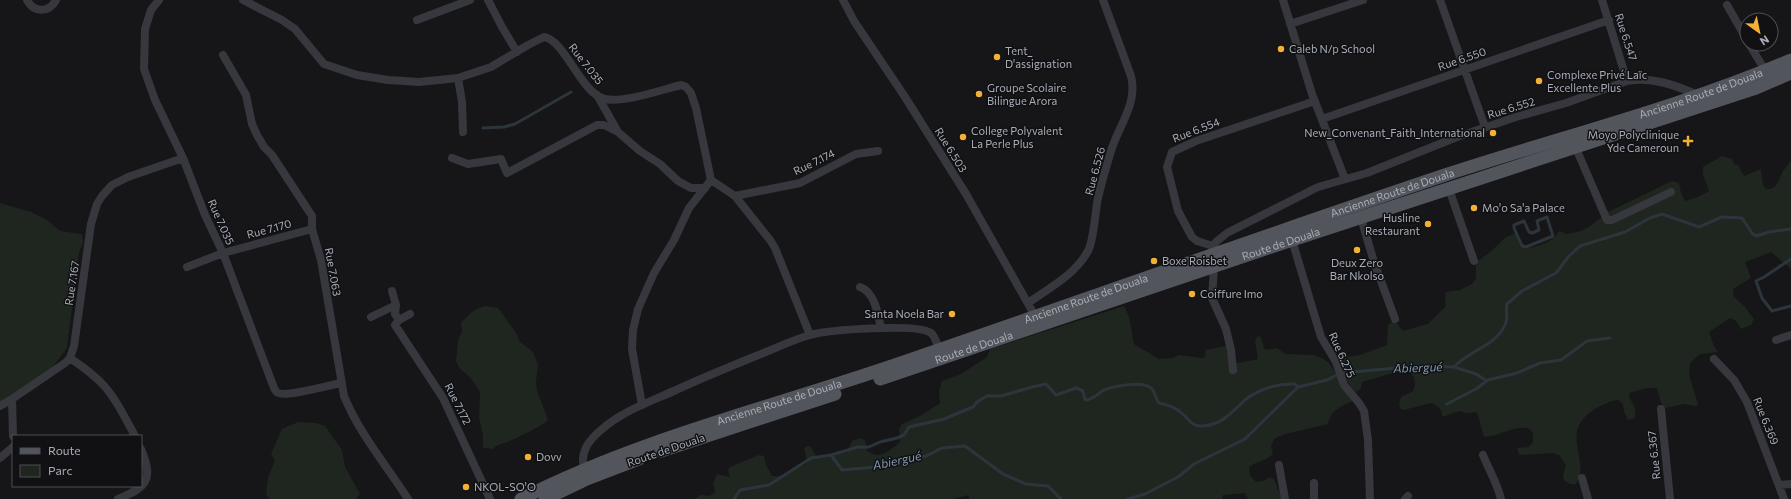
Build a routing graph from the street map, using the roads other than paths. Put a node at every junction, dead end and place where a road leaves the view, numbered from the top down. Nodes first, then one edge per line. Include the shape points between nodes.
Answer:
1 (27, 0) edge
2 (56, 0) edge
3 (159, 0) edge
4 (243, 0) edge
5 (470, 0) edge
6 (488, 0) edge
7 (843, 0) edge
8 (1103, 0) edge
9 (1283, 0) edge
10 (1364, 0) edge
11 (1440, 0) edge
12 (1602, 0) edge
13 (1728, 5) dead end
14 (417, 20) dead end
15 (1608, 20) junction
16 (1290, 24) junction
17 (1739, 25) edge
18 (517, 52) junction
19 (1754, 52) edge
20 (223, 55) dead end
21 (1791, 60) edge
22 (1464, 70) junction
23 (1765, 70) junction
24 (1791, 73) edge
25 (458, 78) junction
26 (1628, 81) junction
27 (597, 95) junction
28 (1698, 95) junction
29 (1315, 101) junction
30 (1322, 119) junction
31 (1485, 127) junction
32 (462, 132) dead end
33 (618, 132) junction
34 (1575, 146) junction
35 (878, 151) dead end
36 (183, 158) junction
37 (452, 158) dead end
38 (1345, 179) junction
39 (711, 180) junction
40 (691, 188) junction
41 (705, 188) junction
42 (1449, 189) junction
43 (1671, 192) dead end
44 (735, 196) junction
45 (699, 197) junction
46 (1361, 218) junction
47 (312, 229) junction
48 (1292, 240) junction
49 (223, 253) junction
50 (1214, 256) junction
51 (1474, 261) dead end
52 (187, 267) dead end
53 (860, 287) dead end
54 (392, 291) dead end
55 (1028, 303) junction
56 (396, 305) junction
57 (410, 314) dead end
58 (1035, 316) junction
59 (371, 317) dead end
60 (1395, 319) dead end
61 (397, 322) junction
62 (881, 328) junction
63 (810, 335) junction
64 (1791, 335) edge
65 (1776, 340) dead end
66 (939, 349) junction
67 (70, 358) junction
68 (1714, 359) dead end
69 (1233, 370) dead end
70 (341, 383) junction
71 (12, 399) junction
72 (642, 405) junction
73 (0, 406) edge
74 (1661, 409) dead end
75 (13, 435) edge
76 (134, 435) edge
77 (12, 448) edge
78 (142, 452) edge
79 (1484, 455) dead end
80 (0, 458) edge
81 (1279, 465) dead end
82 (584, 469) junction
83 (1582, 478) dead end
84 (1314, 483) dead end
85 (562, 484) junction
86 (1791, 484) edge
87 (1779, 485) junction
88 (142, 487) edge
89 (142, 487) edge
90 (118, 499) edge
91 (408, 499) edge
92 (490, 499) edge
93 (521, 499) edge
94 (545, 499) edge
95 (1285, 499) edge
96 (1314, 499) edge
97 (1370, 499) edge
98 (1501, 499) edge
99 (1588, 499) edge
100 (1670, 499) edge
101 (1784, 499) edge

1 - 2 street via 37,10 45,11
3 - 36 street, Rue 7.035 via 151,10 145,29 144,69 155,100
4 - 25 street, Rue 7.035 via 295,29 324,64 378,78 419,82
5 - 14 street
6 - 18 street
7 - 55 street, Rue 6.503 via 854,21 928,133
8 - 55 street, Rue 6.526 via 1131,76 1133,95 1102,180 1088,251 1072,271
9 - 16 street
10 - 16 street
11 - 22 street
12 - 15 street, Rue 6.547
13 - 17 street
15 - 22 street, Rue 6.550
15 - 26 street, Rue 6.547
16 - 29 street
18 - 25 street, Rue 7.035 via 491,67
18 - 27 street, Rue 7.035 via 544,37 554,41 572,67
19 - 23 street
20 - 47 street, Rue 7.063 via 246,95 256,135 312,216
21 - 23 main road, Ancienne Route de Douala
22 - 30 street, Rue 6.550
22 - 31 street
23 - 28 main road, Ancienne Route de Douala
24 - 34 main road, Route de Douala via 1756,88
25 - 32 street via 462,102
26 - 28 street, Rue 6.552 via 1636,79 1675,85
26 - 31 street, Rue 6.552
27 - 33 street
27 - 39 street, Rue 7.035 via 612,100 681,85 686,87 696,108
28 - 50 main road, Ancienne Route de Douala via 1483,163
29 - 30 street
29 - 50 street, Rue 6.554 via 1202,139 1172,152 1167,167 1178,211 1192,237
30 - 38 street
31 - 38 street, Rue 6.552 via 1367,173
33 - 37 street via 597,124 507,173 501,159 468,164
33 - 40 street via 678,181
34 - 42 main road, Route de Douala
34 - 43 street via 1607,220 1612,220
35 - 44 street, Rue 7.174 via 856,154 800,183
36 - 49 street, Rue 7.035
36 - 67 street, Rue 7.167 via 112,185 97,204 91,224 74,346
38 - 50 street, Rue 6.552 via 1318,188 1227,233 1217,240
39 - 41 street
39 - 44 street
40 - 41 street
40 - 45 street
41 - 45 street
42 - 46 main road, Route de Douala
42 - 51 street
44 - 63 street via 775,248
45 - 72 street via 689,208 638,309 632,349
46 - 48 main road, Route de Douala
46 - 60 street
47 - 49 street, Rue 7.170
47 - 70 street, Rue 7.063 via 321,260
48 - 50 main road, Route de Douala
48 - 97 street, Rue 6.275 via 1321,337 1336,362 1341,379 1364,411 1368,440
49 - 52 street, Rue 7.170
49 - 70 street, Rue 7.035 via 276,392 281,394
50 - 58 main road, Ancienne Route de Douala
50 - 69 street via 1212,298 1226,330
50 - 85 main road, Route de Douala
53 - 62 street via 876,307
54 - 56 street
55 - 58 street, Rue 6.503
56 - 59 street
56 - 61 street
57 - 61 street
58 - 66 main road, Ancienne Route de Douala
61 - 92 street, Rue 7.172 via 443,398
62 - 63 street
62 - 66 street via 930,332
63 - 72 street via 725,368
64 - 65 street
66 - 82 main road, Ancienne Route de Douala
67 - 71 street via 65,364
67 - 76 street via 106,388
68 - 87 street, Rue 6.369 via 1734,380 1747,402
70 - 91 street, Rue 7.063 via 351,412
71 - 73 street
71 - 75 street
72 - 82 street via 600,430 584,450
74 - 100 street, Rue 6.367
77 - 80 street
78 - 88 street via 148,474
79 - 98 street
81 - 95 street
82 - 85 main road, Ancienne Route de Douala
83 - 99 street
84 - 96 street
85 - 93 main road, Ancienne Route de Douala
85 - 94 main road, Route de Douala
86 - 87 street
87 - 101 street, Rue 6.369
89 - 90 street

